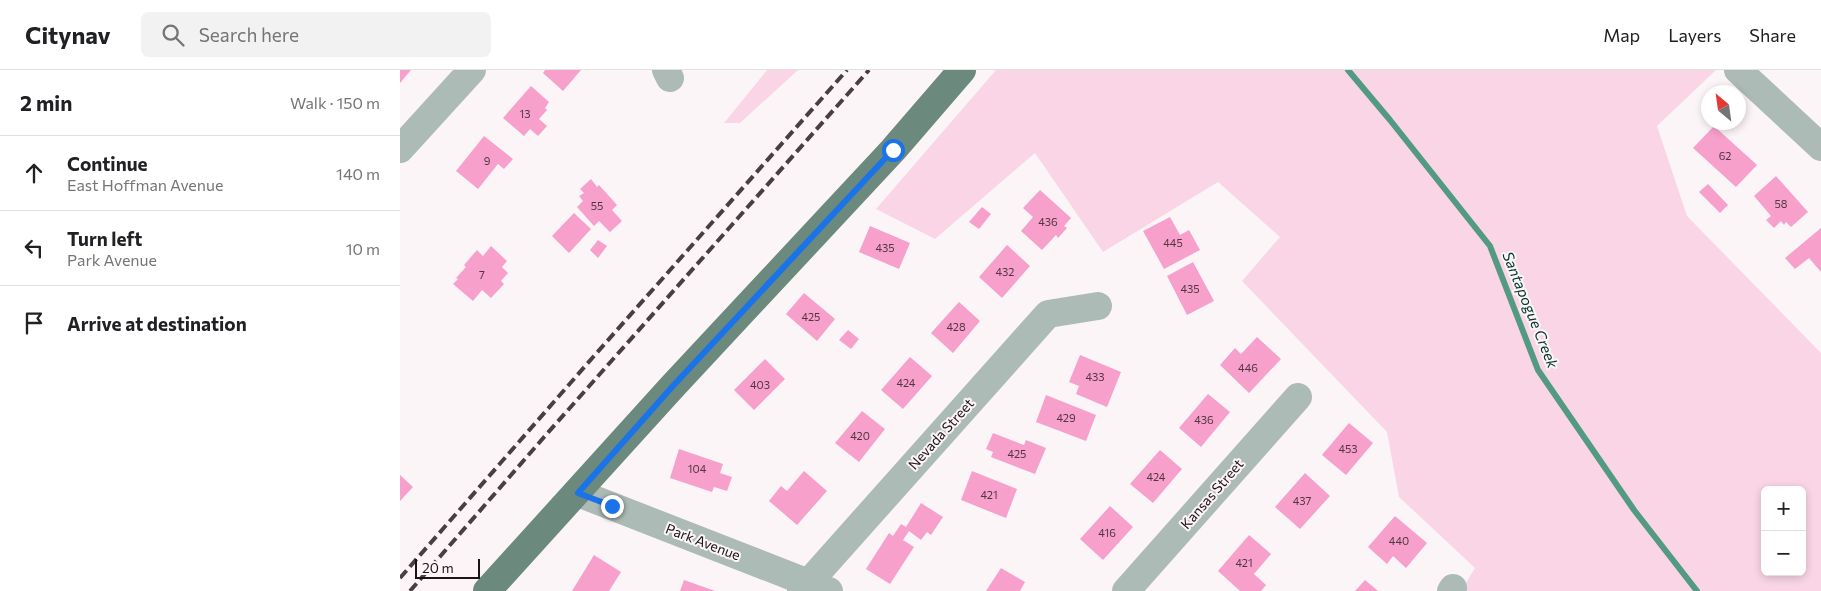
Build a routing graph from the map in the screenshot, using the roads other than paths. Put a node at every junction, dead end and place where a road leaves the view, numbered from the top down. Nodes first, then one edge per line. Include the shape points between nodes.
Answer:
1 (472, 70) edge
2 (962, 70) edge
3 (1738, 70) edge
4 (1820, 142) edge
5 (400, 149) edge
6 (1098, 306) dead end
7 (1298, 397) dead end
8 (578, 493) junction
9 (812, 588) edge
10 (487, 591) edge
11 (1126, 591) edge

1 - 5 street
2 - 8 main road via 893,150
3 - 4 street
6 - 9 street, Nevada Street via 1048,314
7 - 11 street, Kansas Street
8 - 9 street, Park Avenue
8 - 10 main road

